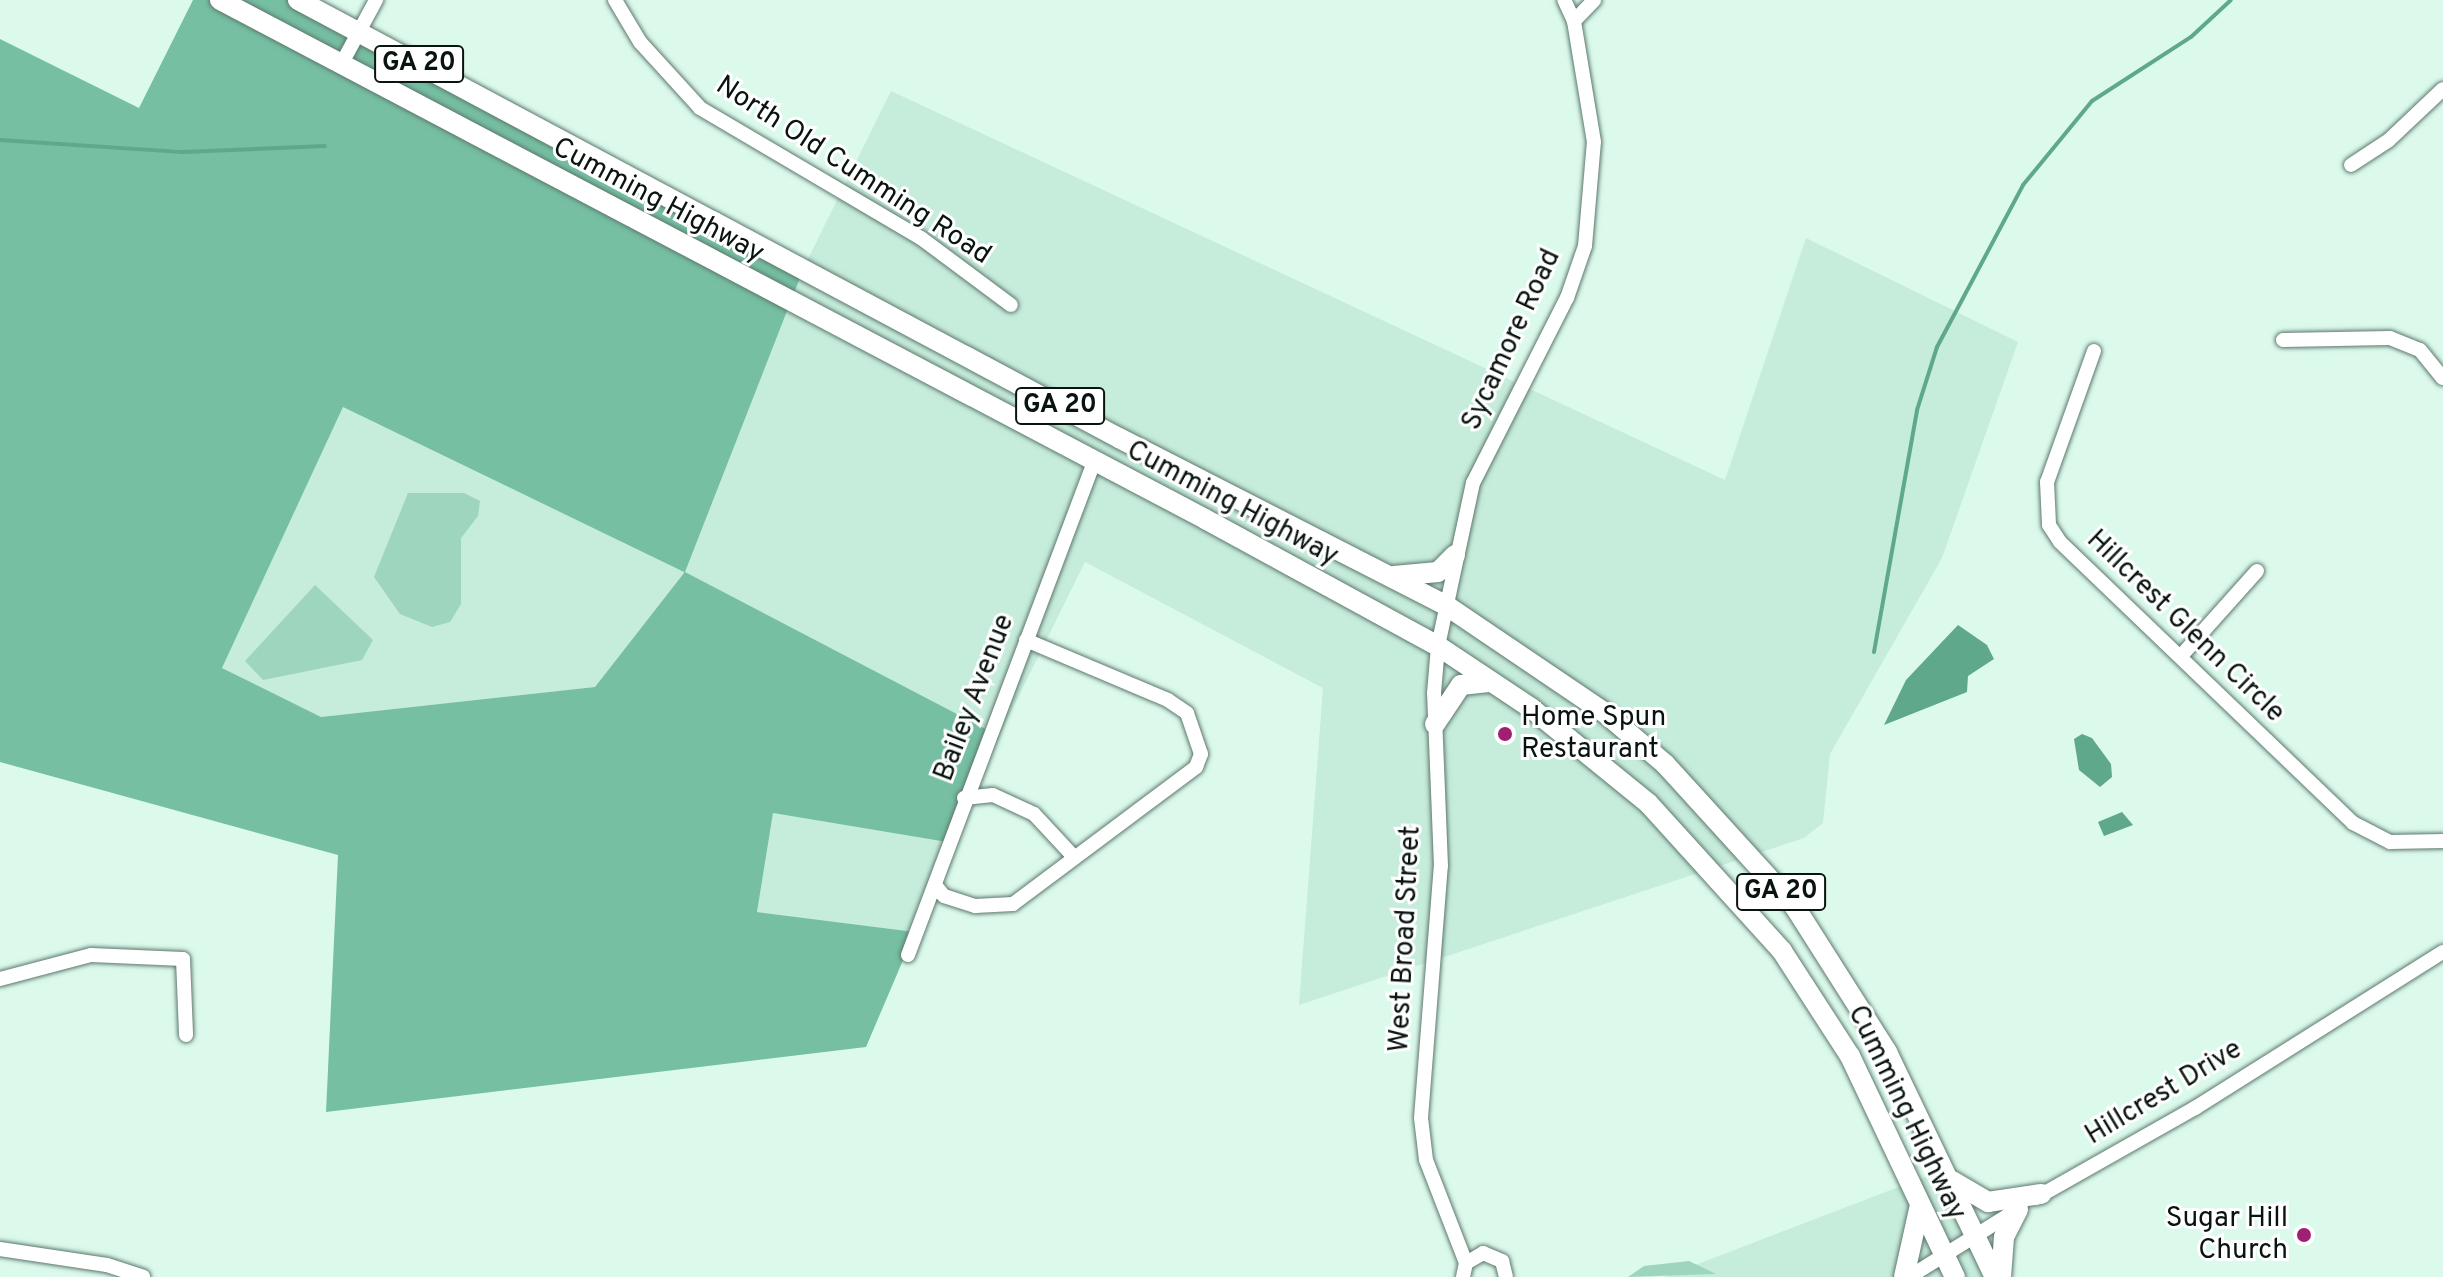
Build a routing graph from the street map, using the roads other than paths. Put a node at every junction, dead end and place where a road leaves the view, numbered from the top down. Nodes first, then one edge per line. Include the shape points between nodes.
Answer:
1 (220, 0) edge
2 (298, 0) edge
3 (376, 0) edge
4 (615, 0) edge
5 (1564, 0) edge
6 (1594, 0) edge
7 (1574, 21) junction
8 (358, 32) junction
9 (342, 63) junction
10 (2443, 89) edge
11 (2351, 165) dead end
12 (1011, 305) dead end
13 (2283, 340) dead end
14 (2094, 351) dead end
15 (2443, 378) edge
16 (1094, 462) junction
17 (1455, 555) junction
18 (2257, 571) dead end
19 (1386, 575) junction
20 (1447, 606) junction
21 (1026, 640) junction
22 (1438, 646) junction
23 (2181, 656) junction
24 (1491, 682) junction
25 (1435, 724) junction
26 (964, 798) junction
27 (2443, 841) edge
28 (1073, 856) junction
29 (935, 885) junction
30 (2443, 952) edge
31 (908, 955) dead end
32 (0, 979) edge
33 (186, 1035) dead end
34 (1949, 1179) junction
35 (2041, 1194) junction
36 (1920, 1205) junction
37 (2018, 1209) junction
38 (1453, 1221) junction
39 (1976, 1237) junction
40 (0, 1249) edge
41 (1489, 1253) junction
42 (1943, 1253) junction
43 (1462, 1272) edge
44 (143, 1277) edge
45 (1506, 1277) edge
46 (1907, 1277) edge
47 (1955, 1277) edge
48 (1998, 1277) edge

1 - 9 highway, Cumming Highway / GA 20
2 - 8 highway, Cumming Highway / GA 20
3 - 8 street
4 - 12 street, North Old Cumming Road via 640,42 700,108 921,238
5 - 7 street, Sycamore Road
6 - 7 street
7 - 17 street, Sycamore Road via 1594,142 1585,246 1567,298 1473,483
8 - 9 street
8 - 19 highway, Cumming Highway / GA 20
9 - 16 highway, Cumming Highway / GA 20
10 - 11 street via 2389,140
13 - 15 street via 2390,338 2420,350
14 - 23 street, Hillcrest Glenn Circle via 2047,482 2049,525 2060,542
16 - 21 street, Bailey Avenue
16 - 22 highway, Cumming Highway / GA 20
17 - 19 highway via 1438,572
17 - 20 street, Sycamore Road
18 - 23 street
19 - 20 highway, Cumming Highway / GA 20
20 - 22 street, West Broad Street
20 - 34 highway, Cumming Highway / GA 20 via 1605,713 1665,764 1758,864 1840,973 1887,1052
21 - 26 street, Bailey Avenue
21 - 28 street via 1168,700 1187,713 1201,754 1196,767
22 - 24 highway, Cumming Highway / GA 20
22 - 25 street, West Broad Street
23 - 27 street, Hillcrest Glenn Circle via 2353,823 2399,844
24 - 25 highway via 1461,685
24 - 36 highway, Cumming Highway / GA 20 via 1575,741 1648,803 1782,951 1850,1056
25 - 38 street, West Broad Street via 1441,866 1421,1118 1426,1160
26 - 28 street via 993,795 1034,814
26 - 29 street, Bailey Avenue
28 - 29 street via 1046,884 997,908 944,896
29 - 31 street, Bailey Avenue
30 - 35 street, Hillcrest Drive via 2195,1108
32 - 33 street via 91,955 183,959
34 - 35 highway via 1986,1201
34 - 39 highway, Cumming Highway / GA 20
35 - 37 street, Hillcrest Drive
36 - 42 highway, Cumming Highway / GA 20
36 - 46 highway
37 - 39 street, Hillcrest Drive
37 - 48 highway via 2004,1237
38 - 41 street, West Broad Street
38 - 43 street, West Broad Street
39 - 42 street, Hillcrest Drive
39 - 48 highway, Cumming Highway / GA 20
40 - 44 street via 107,1265
41 - 43 street via 1476,1254
41 - 45 street, West Broad Street via 1502,1261
42 - 46 street, Hillcrest Drive
42 - 47 highway, Cumming Highway / GA 20

